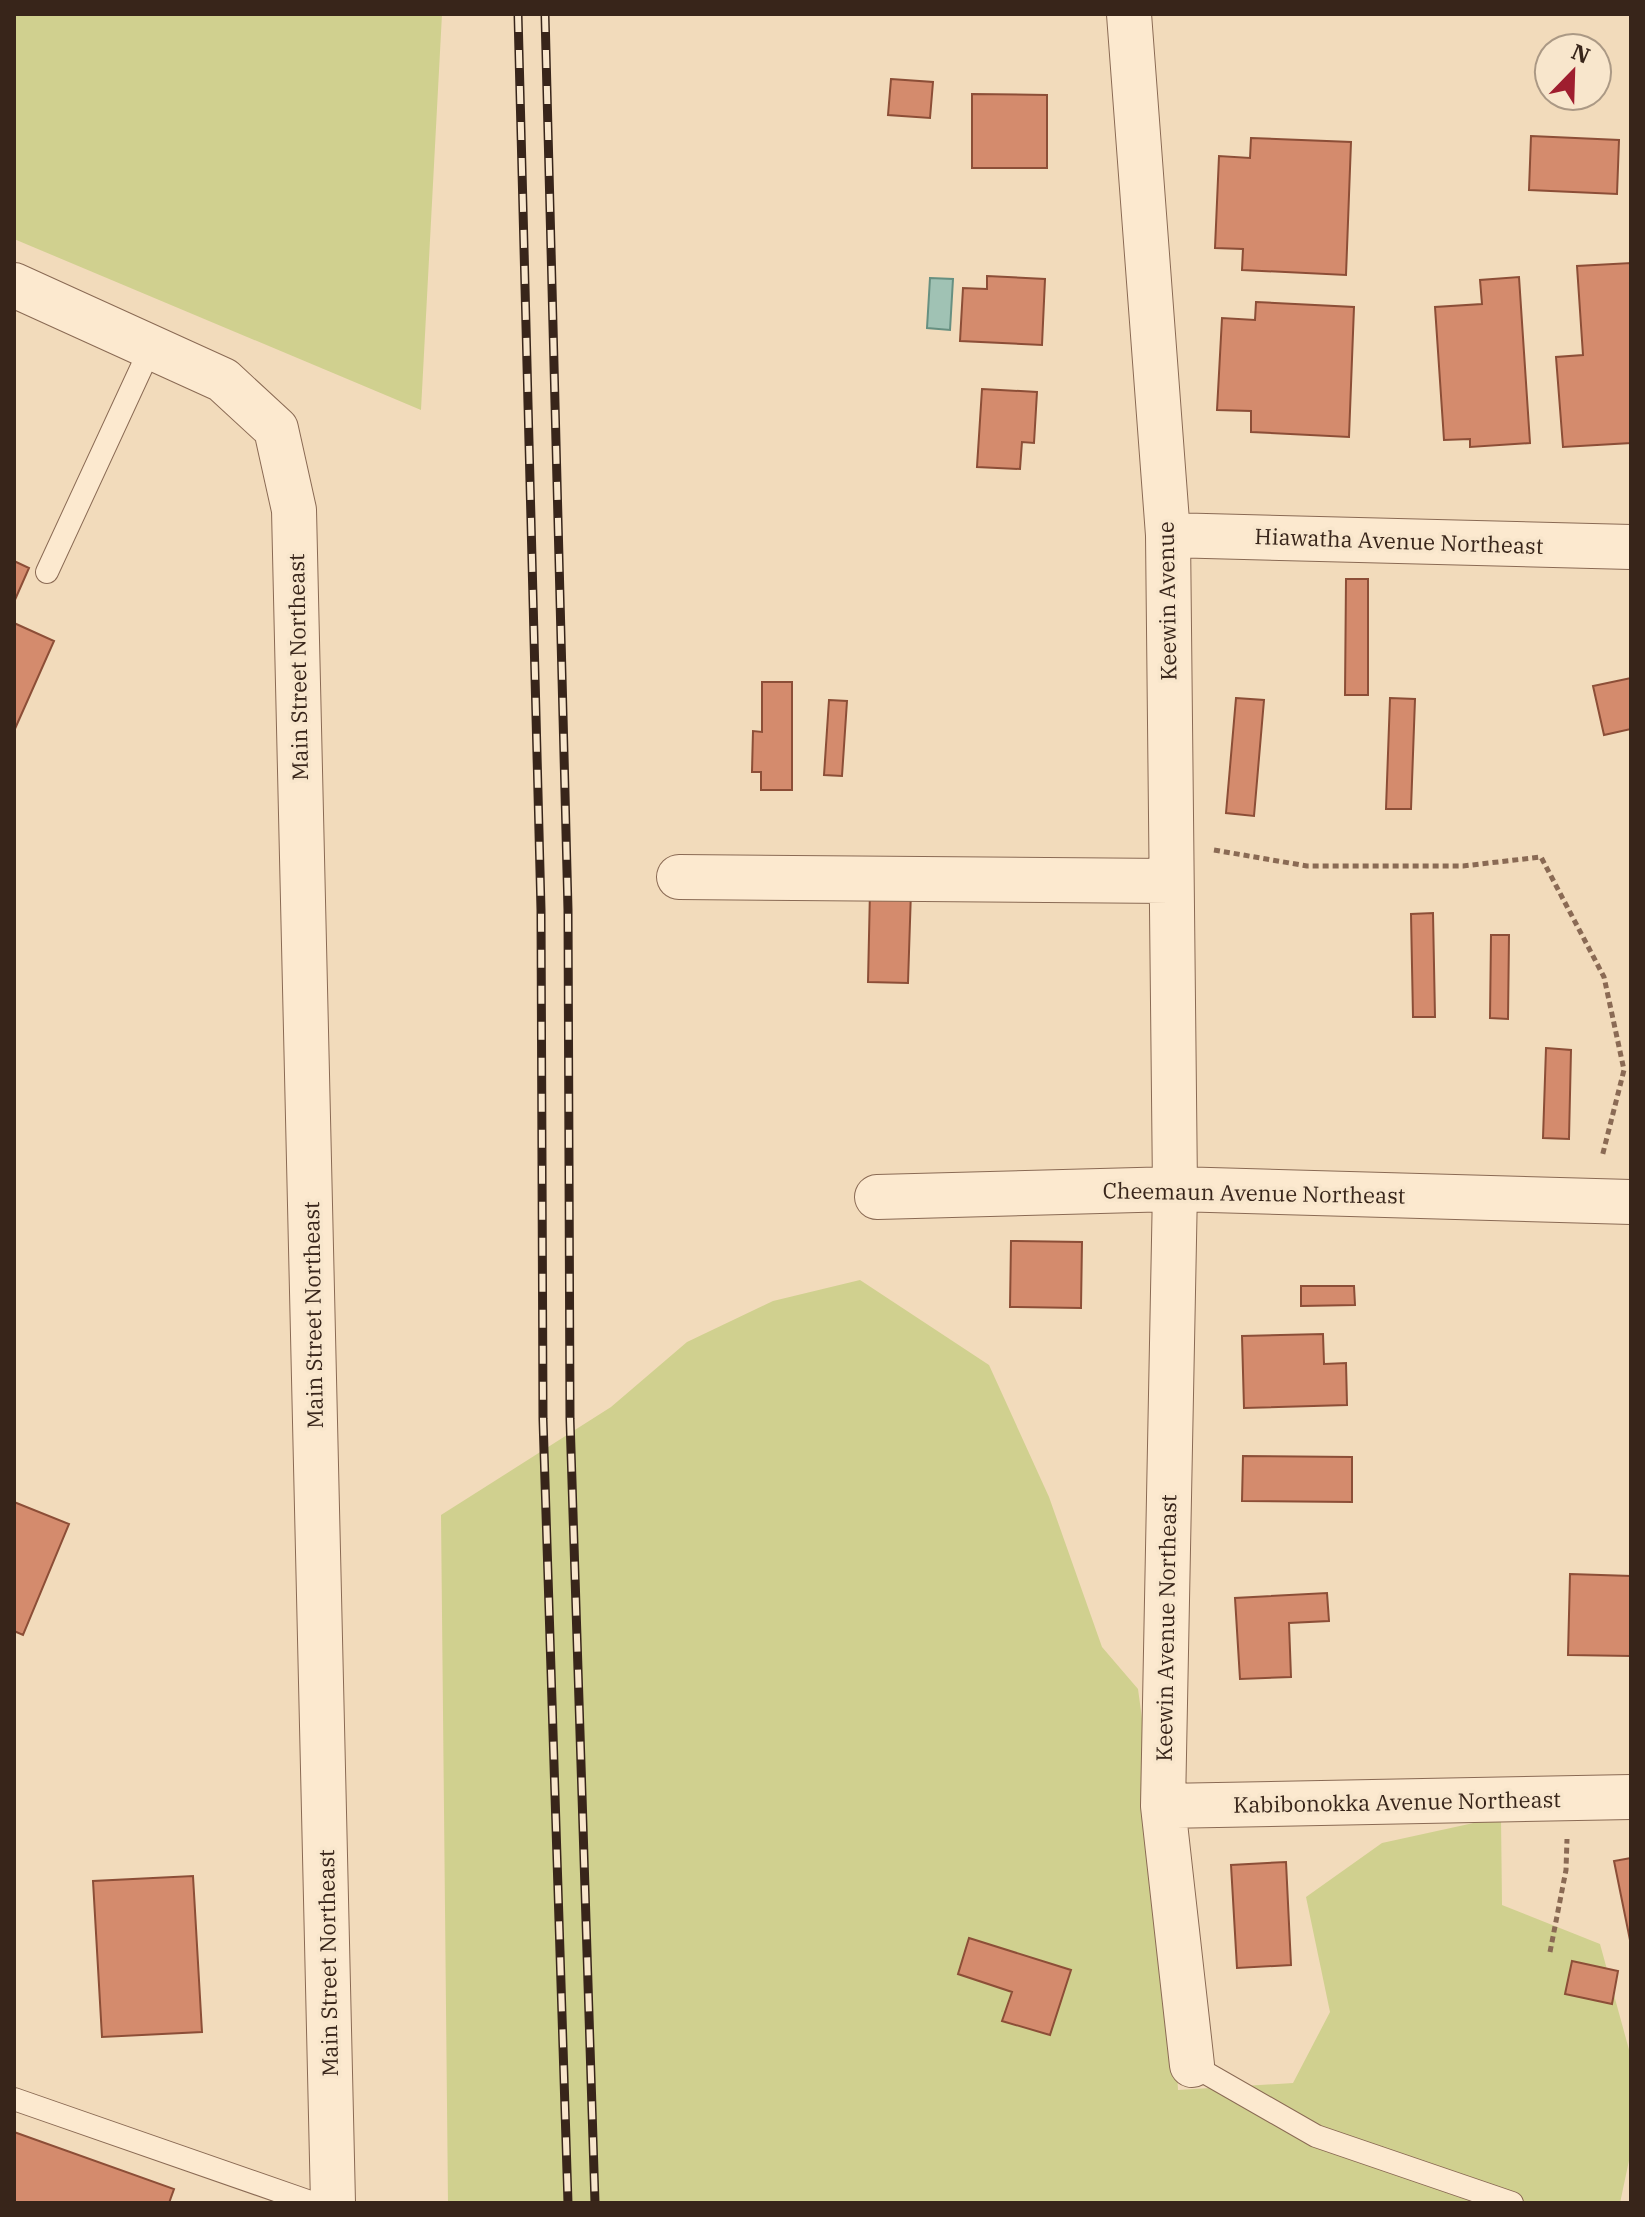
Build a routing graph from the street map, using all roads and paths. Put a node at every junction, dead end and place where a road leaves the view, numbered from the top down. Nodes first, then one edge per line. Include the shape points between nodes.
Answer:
1 (1129, 14) edge
2 (14, 285) edge
3 (151, 347) junction
4 (1168, 535) junction
5 (1631, 547) edge
6 (47, 572) dead end
7 (1170, 861) junction
8 (679, 877) dead end
9 (1175, 1189) junction
10 (877, 1197) dead end
11 (1618, 1202) edge
12 (1631, 1797) edge
13 (1567, 1798) junction
14 (1163, 1806) junction
15 (1550, 1952) dead end
16 (1192, 2065) joint
17 (14, 2099) edge
18 (313, 2203) edge
19 (333, 2203) edge
20 (1512, 2203) edge

1 - 4 street, Keewin Avenue
2 - 3 street
3 - 6 lane
3 - 19 street, Main Street Northeast via 223,380 276,429 294,510
4 - 5 street, Hiawatha Avenue Northeast
4 - 7 street, Keewin Avenue
7 - 8 street
7 - 9 street, Keewin Avenue
7 - 11 path via 1463,866 1541,857 1604,977 1624,1070 1601,1161
9 - 10 street, Cheemaun Avenue Northeast
9 - 11 street, Cheemaun Avenue Northeast
9 - 14 street, Keewin Avenue Northeast
12 - 13 street, Kabibonokka Avenue Northeast
13 - 14 street, Kabibonokka Avenue Northeast
13 - 15 path via 1566,1870
14 - 16 street, Keewin Avenue Northeast
16 - 20 lane via 1316,2136
17 - 18 lane

